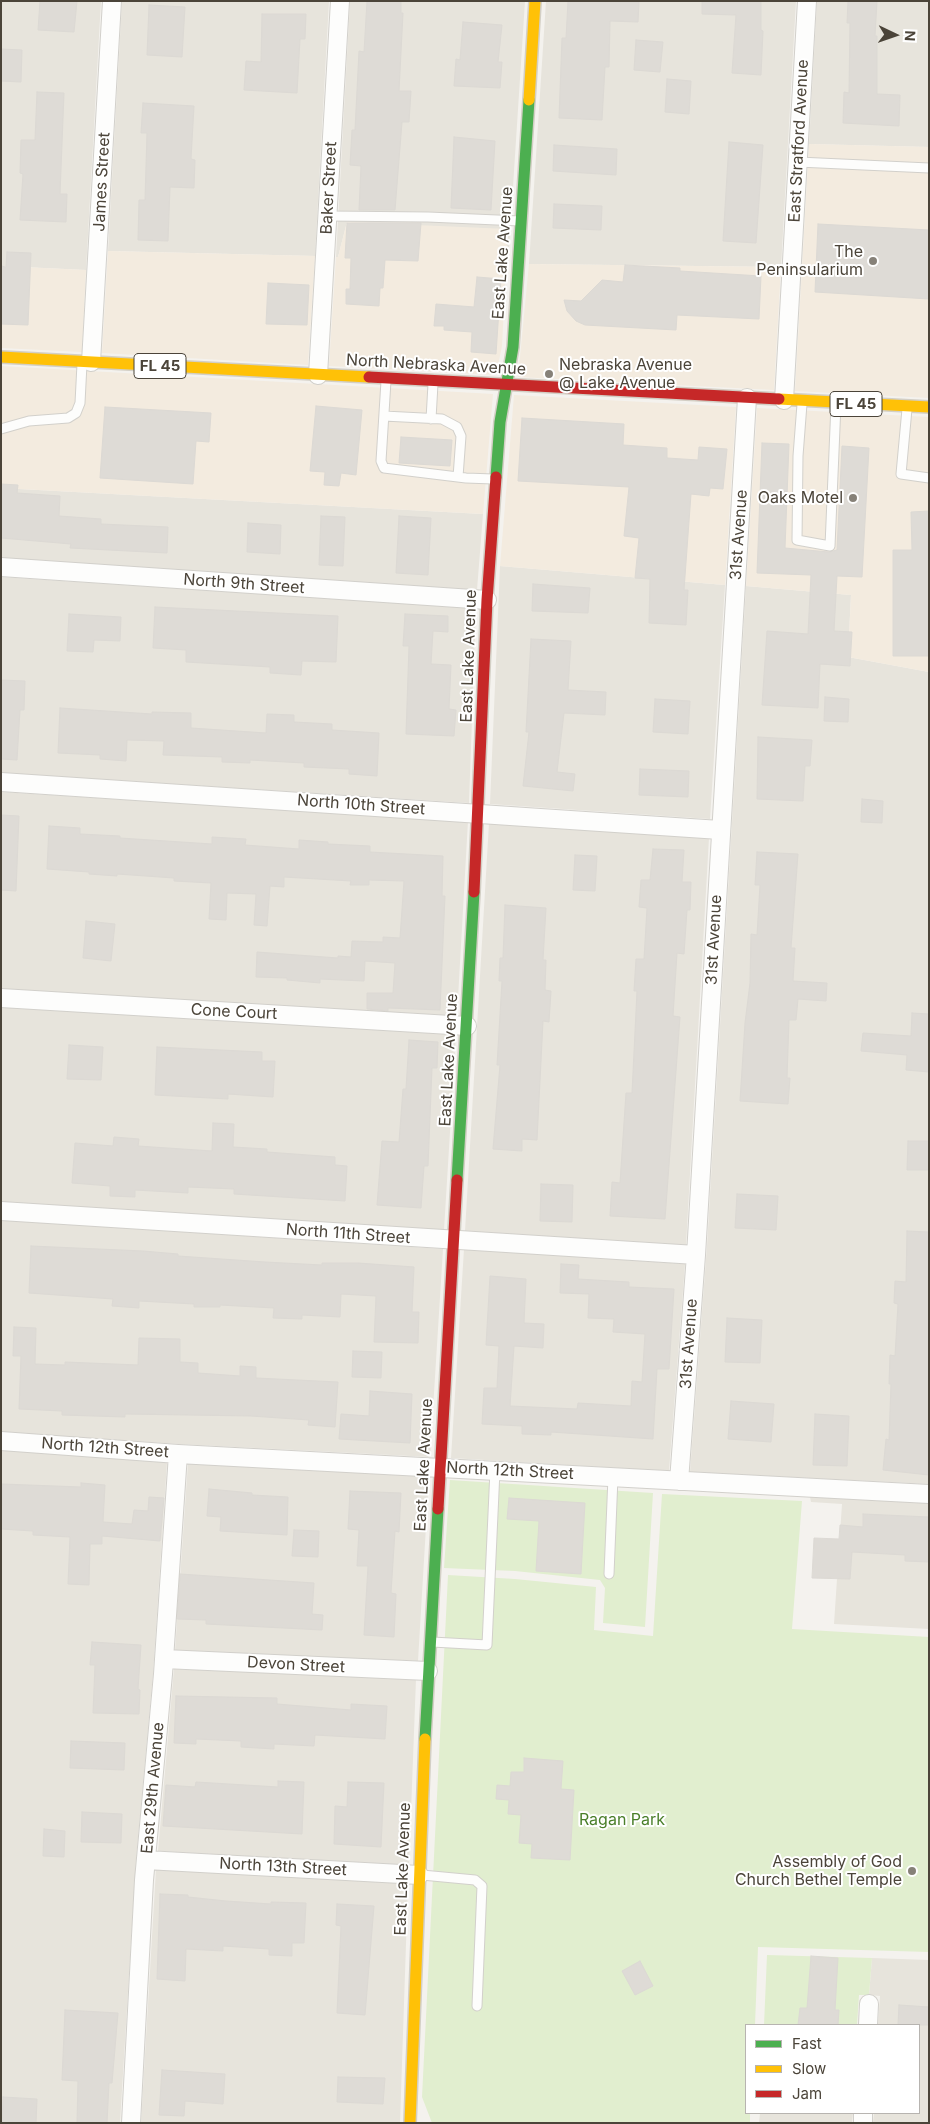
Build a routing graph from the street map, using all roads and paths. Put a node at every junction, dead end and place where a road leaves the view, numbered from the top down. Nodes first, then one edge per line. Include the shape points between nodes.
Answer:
1 (112, 1) edge
2 (340, 1) edge
3 (535, 1) edge
4 (807, 1) edge
5 (798, 162) junction
6 (929, 168) edge
7 (328, 216) junction
8 (522, 222) junction
9 (1, 356) edge
10 (87, 362) junction
11 (318, 375) junction
12 (386, 379) junction
13 (433, 381) junction
14 (505, 385) junction
15 (747, 398) junction
16 (784, 400) junction
17 (802, 401) junction
18 (836, 403) junction
19 (907, 406) junction
20 (929, 407) edge
21 (384, 416) junction
22 (431, 419) junction
23 (1, 429) edge
24 (458, 477) junction
25 (929, 478) edge
26 (496, 479) junction
27 (1, 567) edge
28 (487, 600) junction
29 (1, 782) edge
30 (479, 813) junction
31 (720, 830) junction
32 (1, 998) edge
33 (467, 1026) junction
34 (1, 1211) edge
35 (454, 1240) junction
36 (696, 1255) junction
37 (1, 1441) edge
38 (178, 1454) junction
39 (440, 1467) junction
40 (495, 1470) junction
41 (613, 1477) junction
42 (679, 1481) junction
43 (929, 1494) edge
44 (610, 1574) dead end
45 (430, 1642) junction
46 (164, 1659) junction
47 (428, 1671) junction
48 (146, 1860) junction
49 (419, 1875) junction
50 (869, 2004) dead end
51 (477, 2006) dead end
52 (868, 2024) edge
53 (130, 2123) edge
54 (410, 2123) edge

1 - 10 street, James Street
2 - 7 street, Baker Street
3 - 8 street, East Lake Avenue
4 - 5 street, East Stratford Avenue
5 - 6 lane
5 - 16 street, East Stratford Avenue
7 - 8 lane
7 - 11 street, Baker Street
8 - 14 street, East Lake Avenue via 513,348
9 - 10 street, North Nebraska Avenue / FL 45
10 - 11 street, North Nebraska Avenue / FL 45
10 - 23 lane via 76,412 68,418 29,421
11 - 12 street, North Nebraska Avenue / FL 45
12 - 13 street, North Nebraska Avenue / FL 45
12 - 21 lane
13 - 14 street, North Nebraska Avenue / FL 45
13 - 22 lane
14 - 15 street, North Nebraska Avenue / FL 45
14 - 26 street, East Lake Avenue
15 - 16 street, North Nebraska Avenue / FL 45
15 - 31 street, 31st Avenue
16 - 17 street, North Nebraska Avenue / FL 45
17 - 18 street, North Nebraska Avenue / FL 45
17 - 18 lane via 797,540 824,546 830,546
18 - 19 street, North Nebraska Avenue / FL 45
19 - 20 street, North Nebraska Avenue / FL 45
19 - 25 lane via 902,474
21 - 22 lane
21 - 24 lane via 381,461 384,468
22 - 24 lane via 442,419 457,427 461,436
24 - 26 lane
26 - 28 street, East Lake Avenue
27 - 28 street, North 9th Street
28 - 30 street, East Lake Avenue
29 - 30 street, North 10th Street
30 - 31 street, North 10th Street
30 - 33 street, East Lake Avenue
31 - 36 street, 31st Avenue
32 - 33 street, Cone Court
33 - 35 street, East Lake Avenue
34 - 35 street, North 11th Street
35 - 36 street, North 11th Street
35 - 39 street, East Lake Avenue
36 - 42 street, 31st Avenue
37 - 38 street, North 12th Street
38 - 39 street, North 12th Street
38 - 46 street, East 29th Avenue
39 - 40 street, North 12th Street
39 - 45 street, East Lake Avenue
40 - 41 street, North 12th Street
40 - 45 lane via 487,1645
41 - 42 street, North 12th Street
41 - 44 lane
42 - 43 street, North 12th Street
45 - 47 street, East Lake Avenue
46 - 47 street, Devon Street
46 - 48 street, East 29th Avenue
47 - 49 street, East Lake Avenue
48 - 49 street, North 13th Street
48 - 53 street, East 29th Avenue
49 - 51 lane via 475,1880 482,1886
49 - 54 street, East Lake Avenue
50 - 52 street

